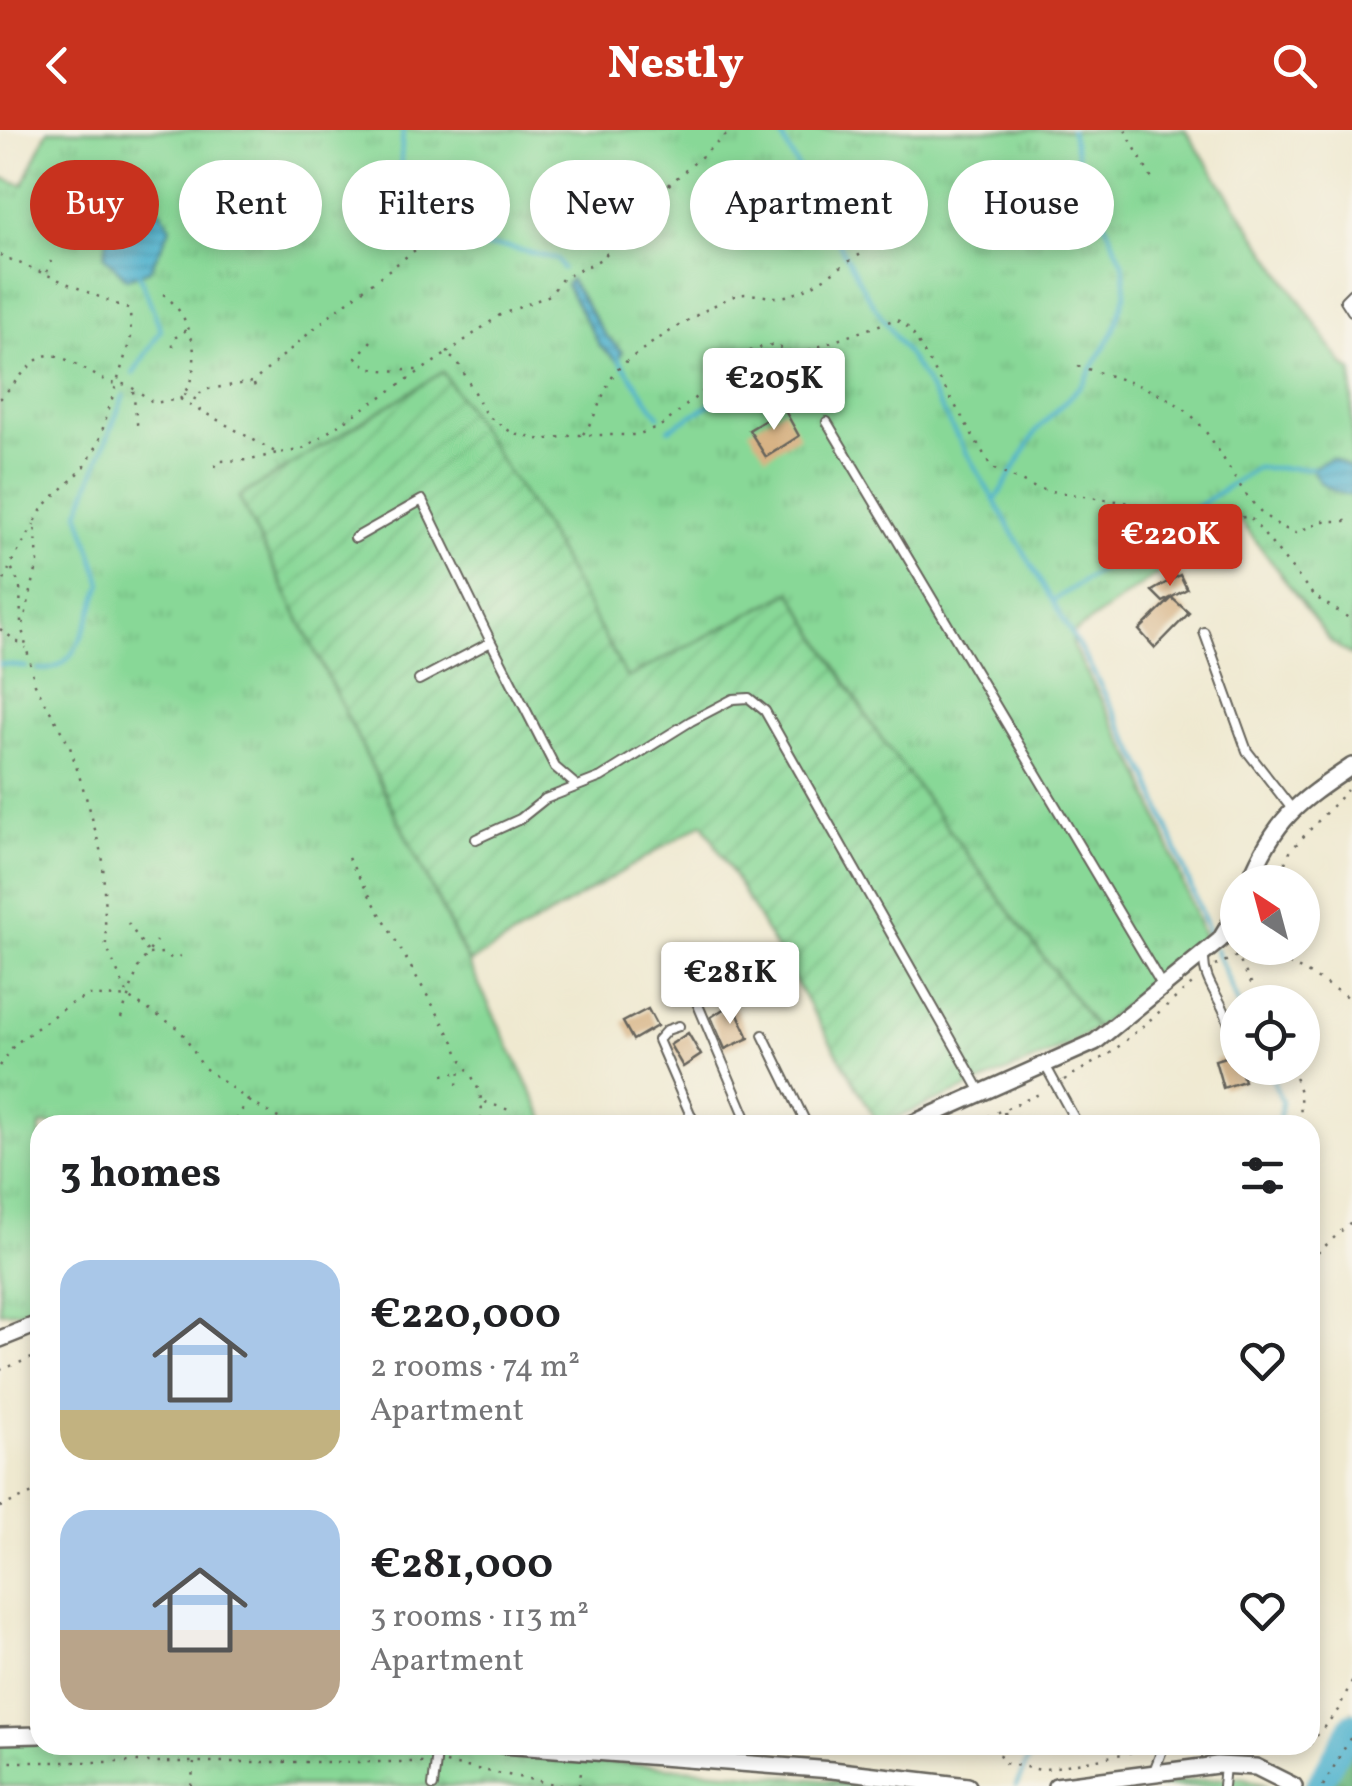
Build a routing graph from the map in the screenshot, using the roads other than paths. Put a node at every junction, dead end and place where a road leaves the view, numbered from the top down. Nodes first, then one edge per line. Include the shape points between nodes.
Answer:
1 (1352, 293) edge
2 (1352, 311) edge
3 (828, 422) dead end
4 (354, 538) dead end
5 (1204, 632) dead end
6 (491, 642) junction
7 (419, 680) dead end
8 (1351, 772) edge
9 (576, 785) junction
10 (1292, 809) junction
11 (476, 840) dead end
12 (1256, 865) edge
13 (1220, 940) edge
14 (1208, 961) junction
15 (687, 979) dead end
16 (1164, 987) junction
17 (1220, 998) edge
18 (680, 1026) dead end
19 (763, 1035) dead end
20 (1044, 1065) junction
21 (981, 1092) junction
22 (691, 1115) edge
23 (745, 1115) edge
24 (803, 1115) edge
25 (931, 1115) edge
26 (1072, 1115) edge
27 (30, 1327) edge
28 (0, 1339) edge
29 (30, 1735) edge
30 (0, 1736) edge
31 (438, 1755) edge
32 (708, 1755) edge
33 (1160, 1755) edge
34 (1225, 1766) junction
35 (1154, 1771) junction
36 (1082, 1784) edge
37 (433, 1786) edge
38 (968, 1786) edge
39 (1056, 1786) edge
40 (1223, 1786) edge
41 (1294, 1786) edge

1 - 2 lane via 1344,300
3 - 16 lane
4 - 6 lane via 422,500
5 - 10 lane via 1247,750
6 - 7 lane
6 - 9 lane via 555,768
8 - 10 street
9 - 11 lane
9 - 21 lane via 602,777 732,700 749,698 766,710
10 - 12 street via 1268,835
13 - 14 street
14 - 16 street
14 - 17 lane via 1204,974
15 - 23 lane
16 - 20 street via 1095,1042
18 - 22 lane via 658,1040
19 - 24 lane
20 - 21 street
20 - 26 lane
21 - 25 street
27 - 28 street
29 - 30 street
31 - 37 lane
32 - 38 street
33 - 35 lane
34 - 35 street
34 - 40 lane
34 - 41 street via 1256,1768
35 - 36 street
36 - 39 street

